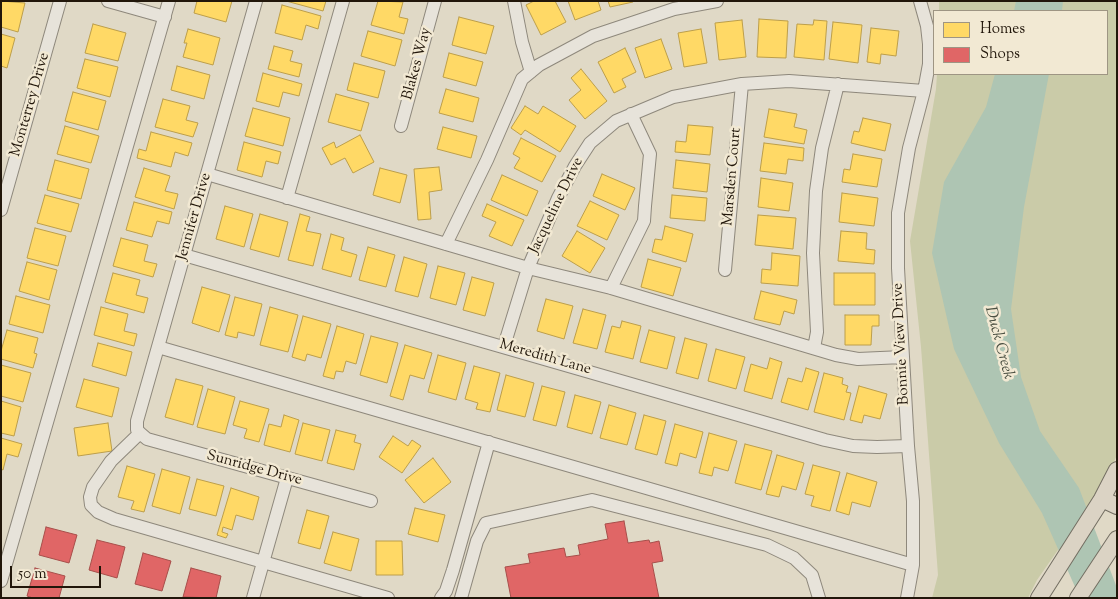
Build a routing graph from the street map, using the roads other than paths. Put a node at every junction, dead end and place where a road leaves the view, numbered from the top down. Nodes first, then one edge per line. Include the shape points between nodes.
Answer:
1 (60, 1) edge
2 (108, 1) edge
3 (169, 1) edge
4 (256, 1) edge
5 (343, 1) edge
6 (435, 1) edge
7 (514, 1) edge
8 (717, 1) edge
9 (920, 1) edge
10 (165, 17) junction
11 (531, 72) junction
12 (742, 84) junction
13 (838, 84) junction
14 (924, 91) junction
15 (631, 114) junction
16 (401, 126) dead end
17 (207, 174) junction
18 (287, 198) junction
19 (1, 210) edge
20 (446, 244) junction
21 (184, 255) junction
22 (528, 268) junction
23 (725, 270) dead end
24 (611, 288) junction
25 (504, 346) junction
26 (158, 347) junction
27 (814, 348) junction
28 (903, 357) junction
29 (140, 433) junction
30 (489, 442) junction
31 (908, 446) junction
32 (1117, 470) edge
33 (288, 478) junction
34 (1102, 499) junction
35 (371, 501) dead end
36 (1117, 506) edge
37 (1117, 539) edge
38 (263, 562) junction
39 (914, 565) junction
40 (1, 581) edge
41 (253, 598) edge
42 (388, 598) edge
43 (441, 598) edge
44 (461, 598) edge
45 (819, 598) edge
46 (907, 598) edge
47 (1039, 598) edge
48 (1078, 598) edge

1 - 19 street, Monterrey Drive
2 - 10 street
3 - 10 street
4 - 17 street, Jennifer Drive
5 - 18 street
6 - 16 street, Blakes Way
7 - 11 street
8 - 11 street via 674,9 619,26 593,36
9 - 14 street, Bonnie View Drive via 929,44
10 - 40 street
11 - 20 street via 522,79
12 - 13 street, Jacqueline Drive via 789,81
12 - 15 street, Jacqueline Drive via 673,97
12 - 23 street, Marsden Court
13 - 14 street, Jacqueline Drive
13 - 27 street via 822,148 816,191 813,253 817,332
14 - 28 street, Bonnie View Drive via 909,148 898,213
15 - 22 street, Jacqueline Drive via 616,121 590,143 558,198
15 - 24 street via 650,154 645,213
17 - 18 street
17 - 21 street, Jennifer Drive
18 - 20 street
20 - 22 street
21 - 25 street, Meredith Lane
21 - 26 street, Jennifer Drive
22 - 24 street
22 - 25 street, Jacqueline Drive
24 - 27 street
25 - 31 street, Meredith Lane via 825,440 853,446
26 - 29 street, Jennifer Drive via 137,421
26 - 30 street
27 - 28 street via 858,359
28 - 31 street, Bonnie View Drive
29 - 33 street, Sunridge Drive via 148,439
29 - 38 street via 111,461 93,487 91,505 114,519
30 - 39 street
30 - 43 street via 453,570
31 - 39 street, Bonnie View Drive
32 - 34 main road
33 - 35 street, Sunridge Drive
33 - 38 street
34 - 36 main road
34 - 47 main road
37 - 48 main road
38 - 41 street
38 - 42 street
39 - 46 street, Bonnie View Drive
44 - 45 street via 477,541 486,523 592,500 767,545 794,558 812,575

